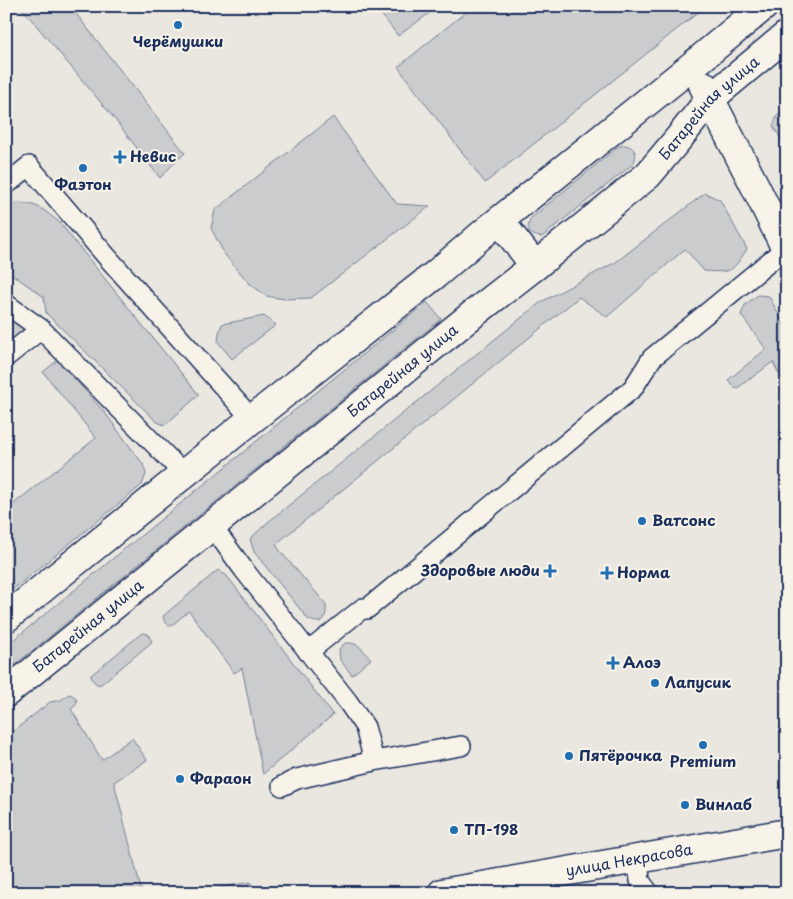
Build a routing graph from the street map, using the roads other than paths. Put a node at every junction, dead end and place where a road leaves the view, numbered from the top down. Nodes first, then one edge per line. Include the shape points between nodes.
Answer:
1 (764, 6) edge
2 (787, 35) edge
3 (693, 66) junction
4 (710, 99) junction
5 (6, 185) edge
6 (500, 221) junction
7 (786, 250) edge
8 (535, 266) junction
9 (6, 304) edge
10 (41, 329) junction
11 (6, 357) edge
12 (252, 419) junction
13 (184, 474) junction
14 (212, 526) junction
15 (6, 618) edge
16 (308, 652) junction
17 (6, 693) edge
18 (461, 746) dead end
19 (374, 760) junction
20 (282, 786) dead end
21 (787, 833) edge
22 (638, 859) junction
23 (442, 893) edge
24 (649, 893) edge

1 - 3 street
2 - 4 street, Батарейная улица
3 - 4 street
3 - 6 street
4 - 7 street
4 - 8 street, Батарейная улица via 648,175
5 - 12 lane via 29,166
6 - 8 street
6 - 12 street
7 - 16 lane via 652,358 633,388 368,609 363,608
8 - 14 street, Батарейная улица
9 - 10 lane
10 - 11 lane
10 - 13 lane
12 - 13 street
13 - 15 street
14 - 16 lane
14 - 17 street, Батарейная улица
16 - 19 lane via 365,727
18 - 19 lane
19 - 20 lane via 297,779
21 - 22 street, улица Некрасова
22 - 23 street, улица Некрасова
22 - 24 lane via 640,881

